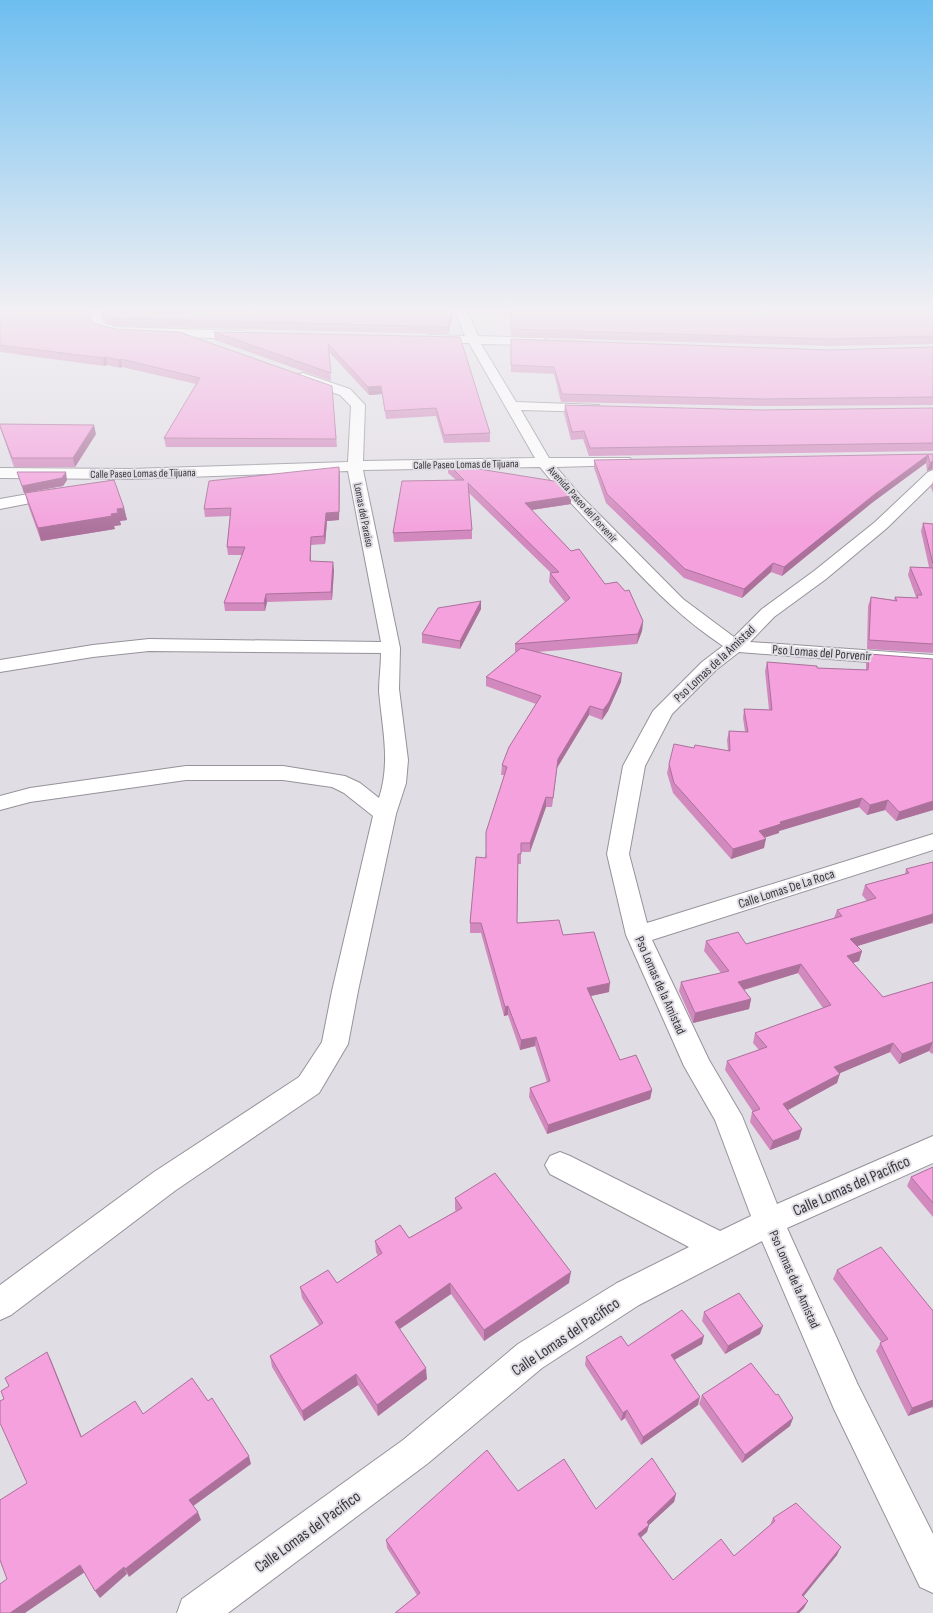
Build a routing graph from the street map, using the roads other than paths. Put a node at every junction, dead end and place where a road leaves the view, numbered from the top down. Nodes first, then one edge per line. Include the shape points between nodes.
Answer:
1 (320, 383) edge
2 (499, 383) edge
3 (512, 406) junction
4 (604, 408) edge
5 (636, 460) edge
6 (545, 462) junction
7 (355, 466) junction
8 (0, 474) edge
9 (131, 474) junction
10 (933, 475) edge
11 (0, 504) edge
12 (735, 646) junction
13 (391, 648) junction
14 (933, 661) edge
15 (0, 666) edge
16 (0, 803) edge
17 (385, 814) junction
18 (933, 842) edge
19 (638, 935) junction
20 (933, 1149) edge
21 (560, 1164) dead end
22 (769, 1222) junction
23 (720, 1247) junction
24 (0, 1304) edge
25 (933, 1574) edge
26 (196, 1613) edge

1 - 7 street, Lomas del Paraiso via 345,392 358,405
2 - 3 street, Avenida Paseo del Porvenir
3 - 4 street
3 - 6 street, Avenida Paseo del Porvenir
5 - 6 street, Calle Paseo Lomas de Tijuana
6 - 7 street, Calle Paseo Lomas de Tijuana
6 - 12 street, Avenida Paseo del Porvenir via 576,500 677,603
7 - 9 street, Calle Paseo Lomas de Tijuana
7 - 13 street, Lomas del Paraiso
8 - 9 street, Calle Paseo Lomas de Tijuana
9 - 11 street via 72,490
10 - 12 street, Pso Lomas de la Amistad via 881,525 768,613
12 - 14 street, Pso Lomas del Porvenir
12 - 19 street, Pso Lomas de la Amistad via 709,666 663,711 634,766 618,854
13 - 15 street via 149,645
13 - 17 street, Lomas del Paraiso via 389,689 397,760 395,783
16 - 17 street via 30,795 186,773 276,773 337,781 352,788
17 - 24 street, Lomas del Paraiso via 344,991 335,1044 309,1085 165,1181
18 - 19 street, Calle Lomas De La Roca
19 - 22 street, Pso Lomas de la Amistad via 698,1066 728,1116
20 - 22 street, Calle Lomas del Pacífico
21 - 23 street
22 - 23 street, Calle Lomas del Pacífico
22 - 25 street, Pso Lomas de la Amistad via 846,1396
23 - 26 street, Calle Lomas del Pacífico via 628,1294 530,1356 415,1452

